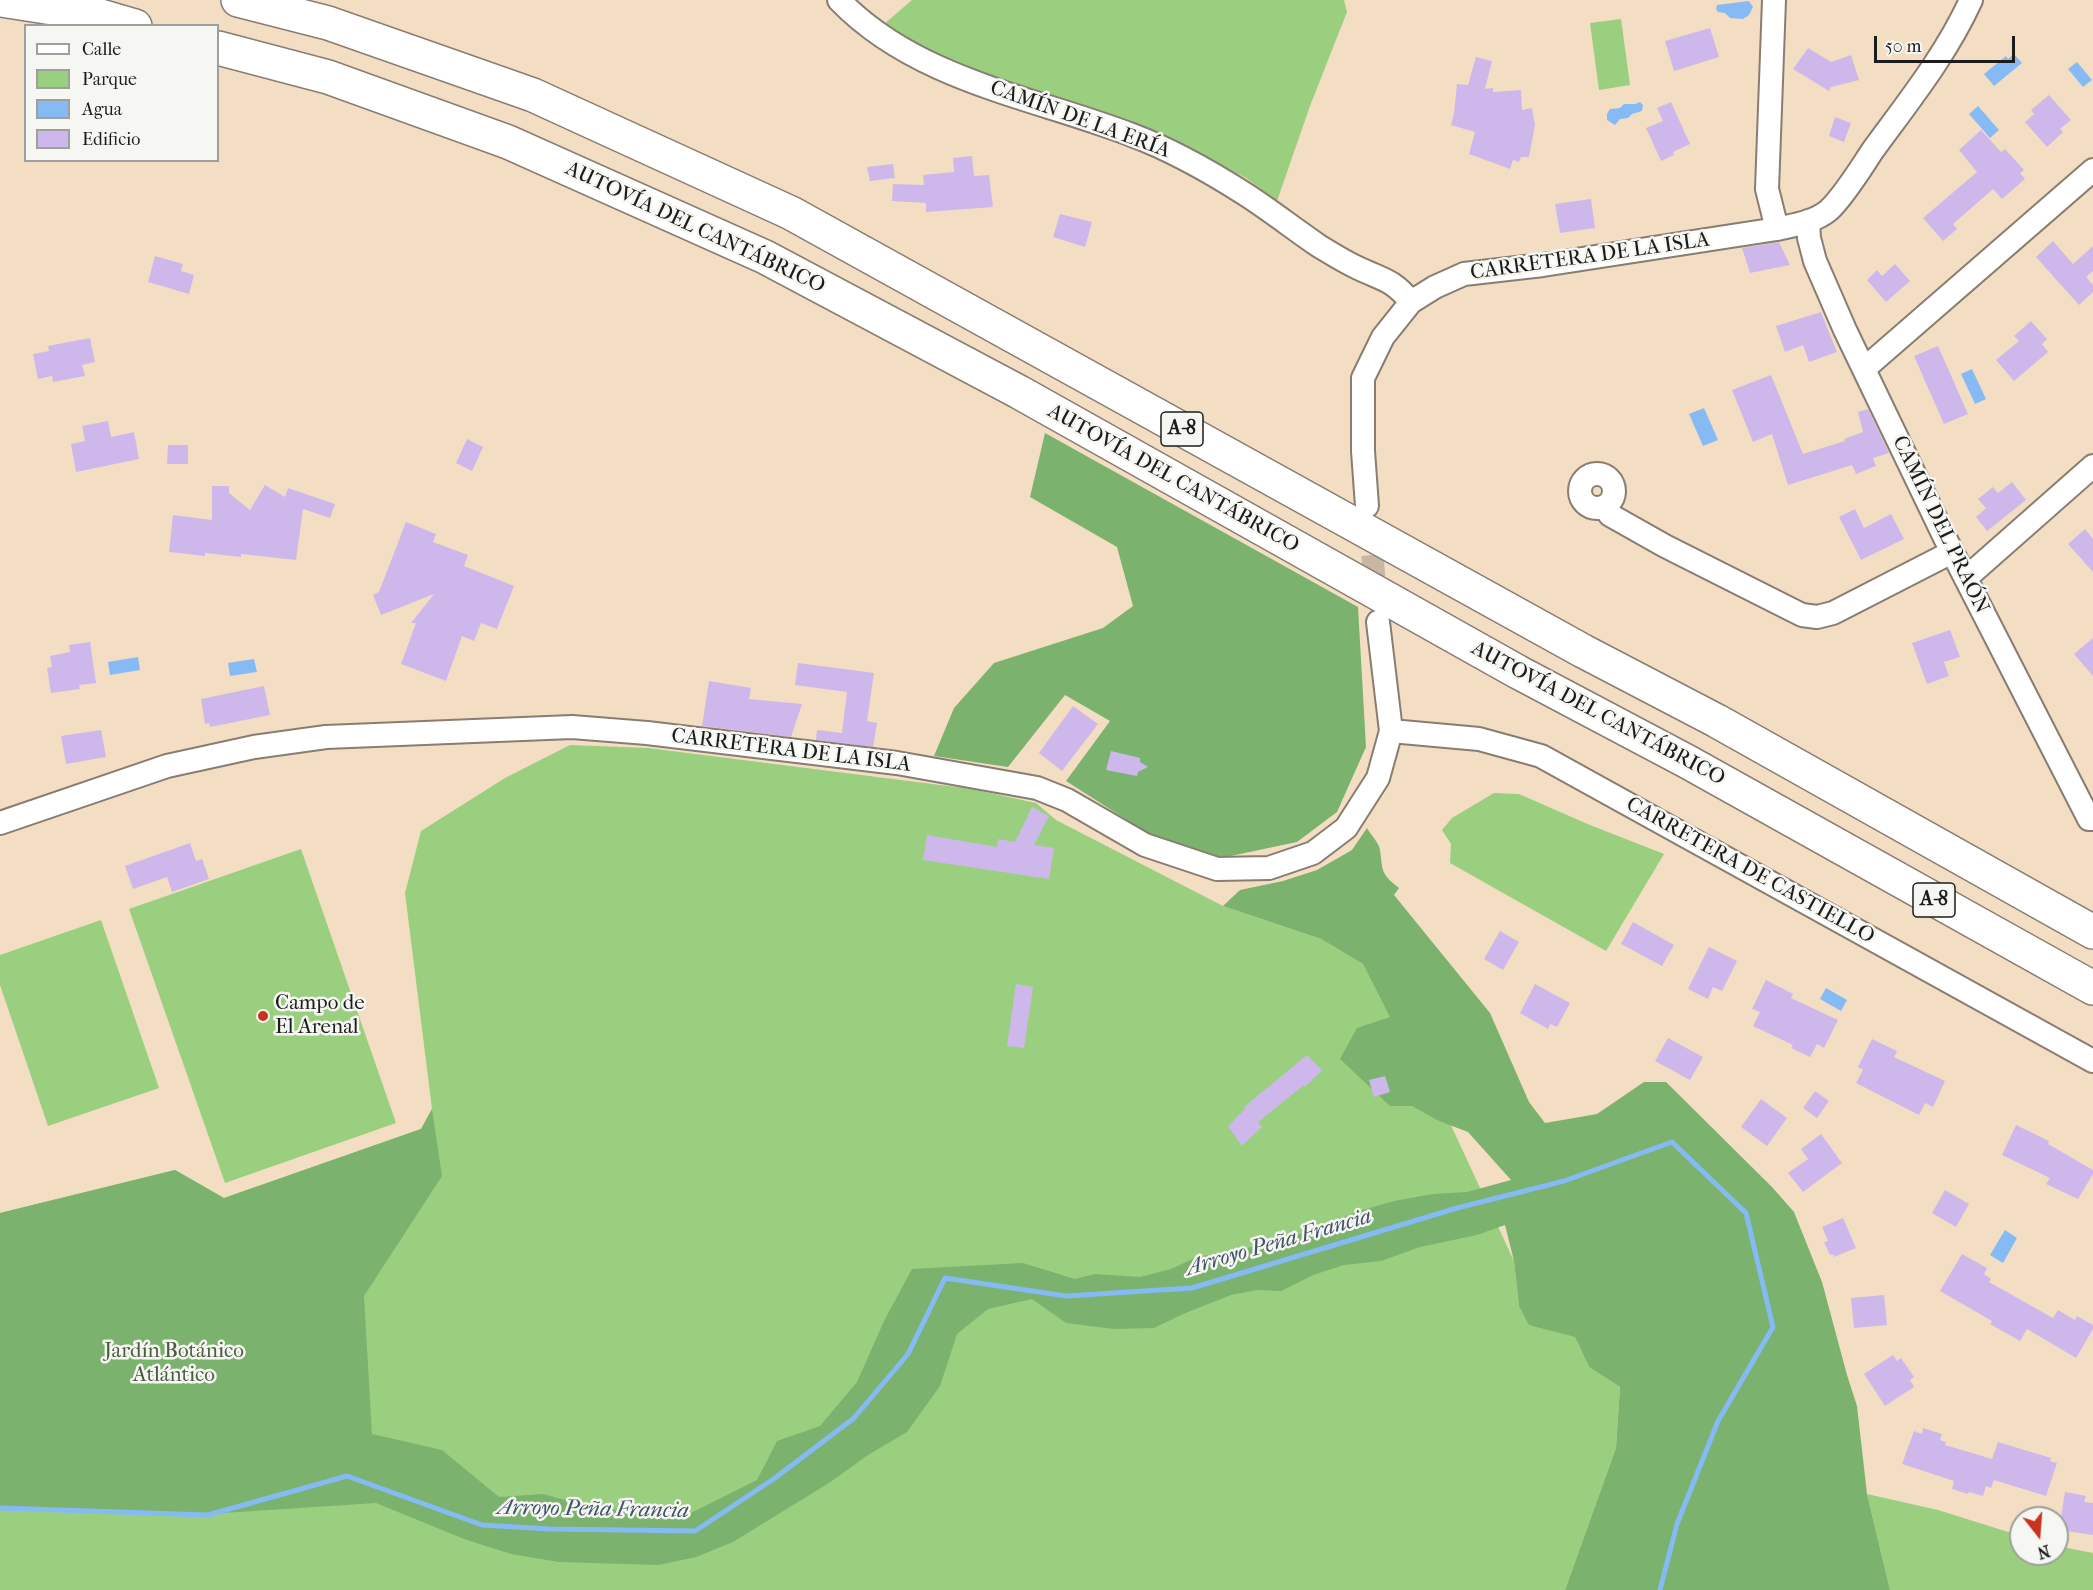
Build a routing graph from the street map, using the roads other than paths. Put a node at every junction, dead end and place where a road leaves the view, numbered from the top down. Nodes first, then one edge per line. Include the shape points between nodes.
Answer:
1 (2, 0) edge
2 (238, 0) edge
3 (839, 0) edge
4 (1774, 0) edge
5 (1971, 0) edge
6 (128, 24) edge
7 (219, 48) edge
8 (2093, 170) edge
9 (1808, 221) junction
10 (1777, 229) junction
11 (1411, 302) junction
12 (1864, 369) junction
13 (2093, 466) edge
14 (1367, 506) tunnel mouth
15 (1604, 507) dead end
16 (1952, 552) junction
17 (1966, 578) junction
18 (1378, 622) tunnel mouth
19 (1583, 651) junction
20 (1391, 731) junction
21 (6, 815) edge
22 (2093, 819) edge
23 (2093, 906) edge
24 (2093, 932) edge
25 (2093, 988) edge
26 (2093, 1061) edge

1 - 6 highway via 97,15
2 - 19 highway, A-8 via 328,23 533,95 791,213
3 - 11 street, CAMÍN DE LA ERÍA via 877,34 909,54 966,79 1133,136 1183,158 1246,194 1320,246 1398,287
4 - 10 street via 1767,189
5 - 9 street, CARRETERA DE LA ISLA via 1940,58 1847,186 1828,210
7 - 25 highway, AUTOVÍA DEL CANTÁBRICO / A-8 via 328,77 508,142 765,257 1019,392
8 - 12 street
9 - 10 street, CARRETERA DE LA ISLA
9 - 12 street, CAMÍN DEL PRAÓN via 1820,276
10 - 11 street, CARRETERA DE LA ISLA via 1464,274
11 - 14 street, CARRETERA DE LA ISLA via 1383,337 1364,378
12 - 16 street, CAMÍN DEL PRAÓN
13 - 17 street
15 - 16 street via 1610,515 1665,546 1809,616 1833,613
16 - 17 street, CAMÍN DEL PRAÓN
17 - 22 street, CAMÍN DEL PRAÓN via 2089,819
18 - 20 street, CARRETERA DE LA ISLA
19 - 23 highway via 1723,712
19 - 24 highway, A-8 via 1717,721
20 - 21 street, CARRETERA DE LA ISLA via 1378,778 1346,828 1313,853 1269,868 1217,868 1145,845 1067,800 1037,788 897,763 572,727 326,737 254,747 167,766
20 - 26 street, CARRETERA DE CASTIELLO via 1479,739 1542,756

